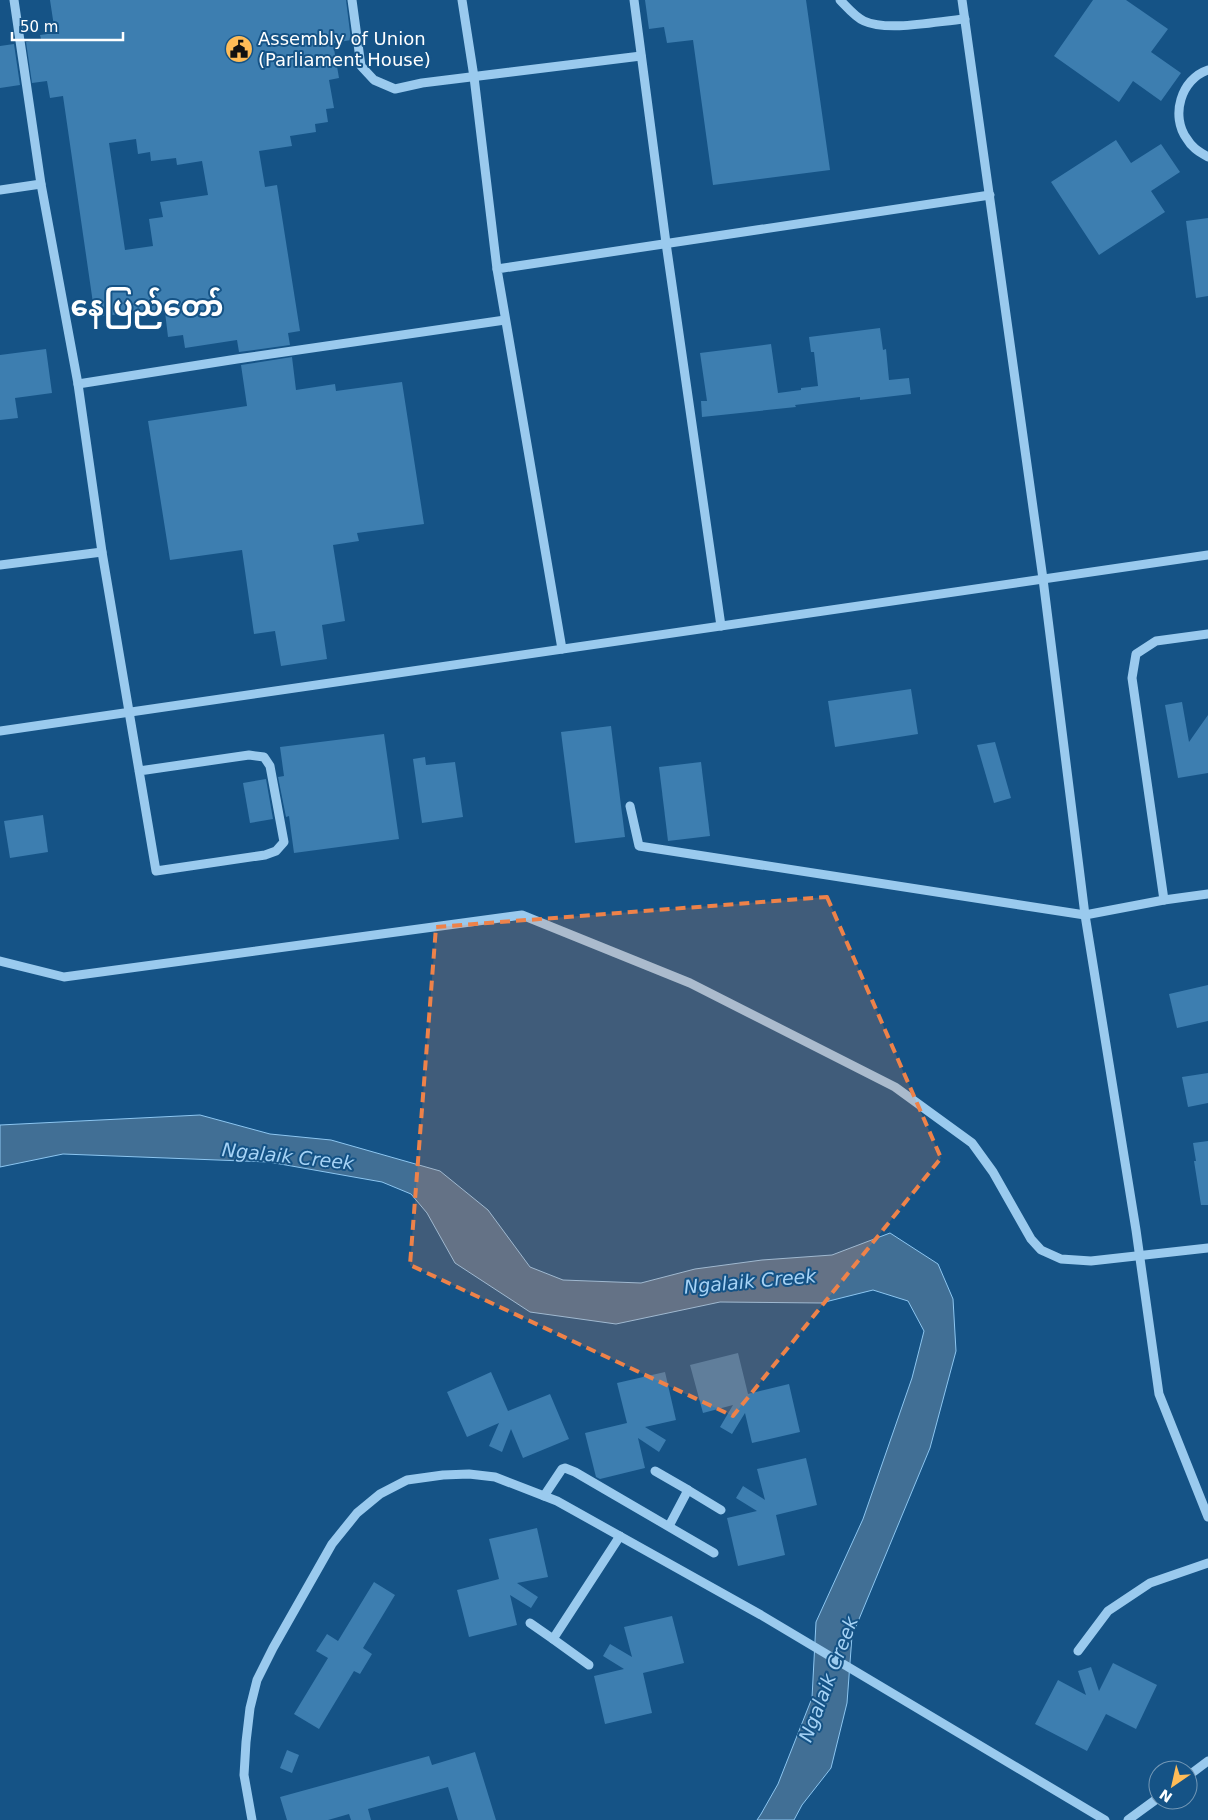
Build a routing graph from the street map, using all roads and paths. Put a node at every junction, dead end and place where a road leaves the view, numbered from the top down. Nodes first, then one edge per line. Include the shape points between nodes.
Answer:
1 (14, 0) edge
2 (352, 0) edge
3 (462, 0) edge
4 (634, 0) edge
5 (840, 0) edge
6 (962, 0) edge
7 (965, 19) junction
8 (641, 56) junction
9 (1208, 70) edge
10 (474, 77) junction
11 (1208, 157) edge
12 (41, 184) junction
13 (0, 190) edge
14 (990, 195) junction
15 (666, 243) junction
16 (498, 269) junction
17 (505, 320) junction
18 (78, 384) junction
19 (102, 552) junction
20 (1208, 555) edge
21 (0, 565) edge
22 (1043, 579) junction
23 (721, 626) junction
24 (1208, 634) edge
25 (562, 649) junction
26 (130, 712) junction
27 (0, 731) edge
28 (139, 771) junction
29 (630, 806) dead end
30 (1208, 894) edge
31 (1164, 900) junction
32 (1085, 915) junction
33 (0, 961) edge
34 (1208, 1248) edge
35 (1140, 1256) junction
36 (655, 1470) dead end
37 (688, 1490) junction
38 (544, 1496) junction
39 (721, 1510) dead end
40 (1208, 1517) edge
41 (669, 1526) junction
42 (620, 1536) junction
43 (714, 1553) dead end
44 (1208, 1563) edge
45 (530, 1623) dead end
46 (553, 1639) junction
47 (1078, 1651) dead end
48 (589, 1665) dead end
49 (1148, 1805) edge
50 (252, 1820) edge
51 (1105, 1820) edge
52 (1128, 1820) edge

1 - 12 street
2 - 10 street via 361,66 374,80 395,89
3 - 10 street
4 - 8 street
5 - 7 street via 863,21 891,26
6 - 7 street
7 - 14 street
8 - 10 street
8 - 15 street
9 - 11 street via 1191,81 1182,94 1178,109 1186,138 1196,150
10 - 16 street
12 - 13 street
12 - 18 street
14 - 15 street
14 - 22 street
15 - 16 street
15 - 23 street
16 - 17 street
17 - 18 street
17 - 25 street
18 - 19 street
19 - 21 street
19 - 26 street
20 - 22 street
22 - 23 street
22 - 32 street
23 - 25 street
24 - 31 street via 1156,641 1136,654 1133,670
25 - 26 street
26 - 27 street
26 - 28 street
28 - 28 street via 249,755 264,757 270,766 284,842 276,851 265,855 156,871
29 - 32 street via 639,846
30 - 31 street
31 - 32 street
32 - 35 street
33 - 35 street via 64,977 522,915 690,983 895,1087 972,1143 1041,1250 1061,1259 1091,1261
34 - 35 street
35 - 40 street via 1159,1394
36 - 37 street
37 - 39 street
37 - 41 street
38 - 41 street via 565,1468
38 - 42 street
38 - 50 street via 495,1477 443,1475 407,1480 380,1494 357,1513 332,1544 257,1680 250,1708 244,1767
41 - 43 street
42 - 46 street
42 - 51 street via 761,1615
44 - 47 street via 1150,1583 1108,1611
45 - 46 street
46 - 48 street
49 - 52 street

